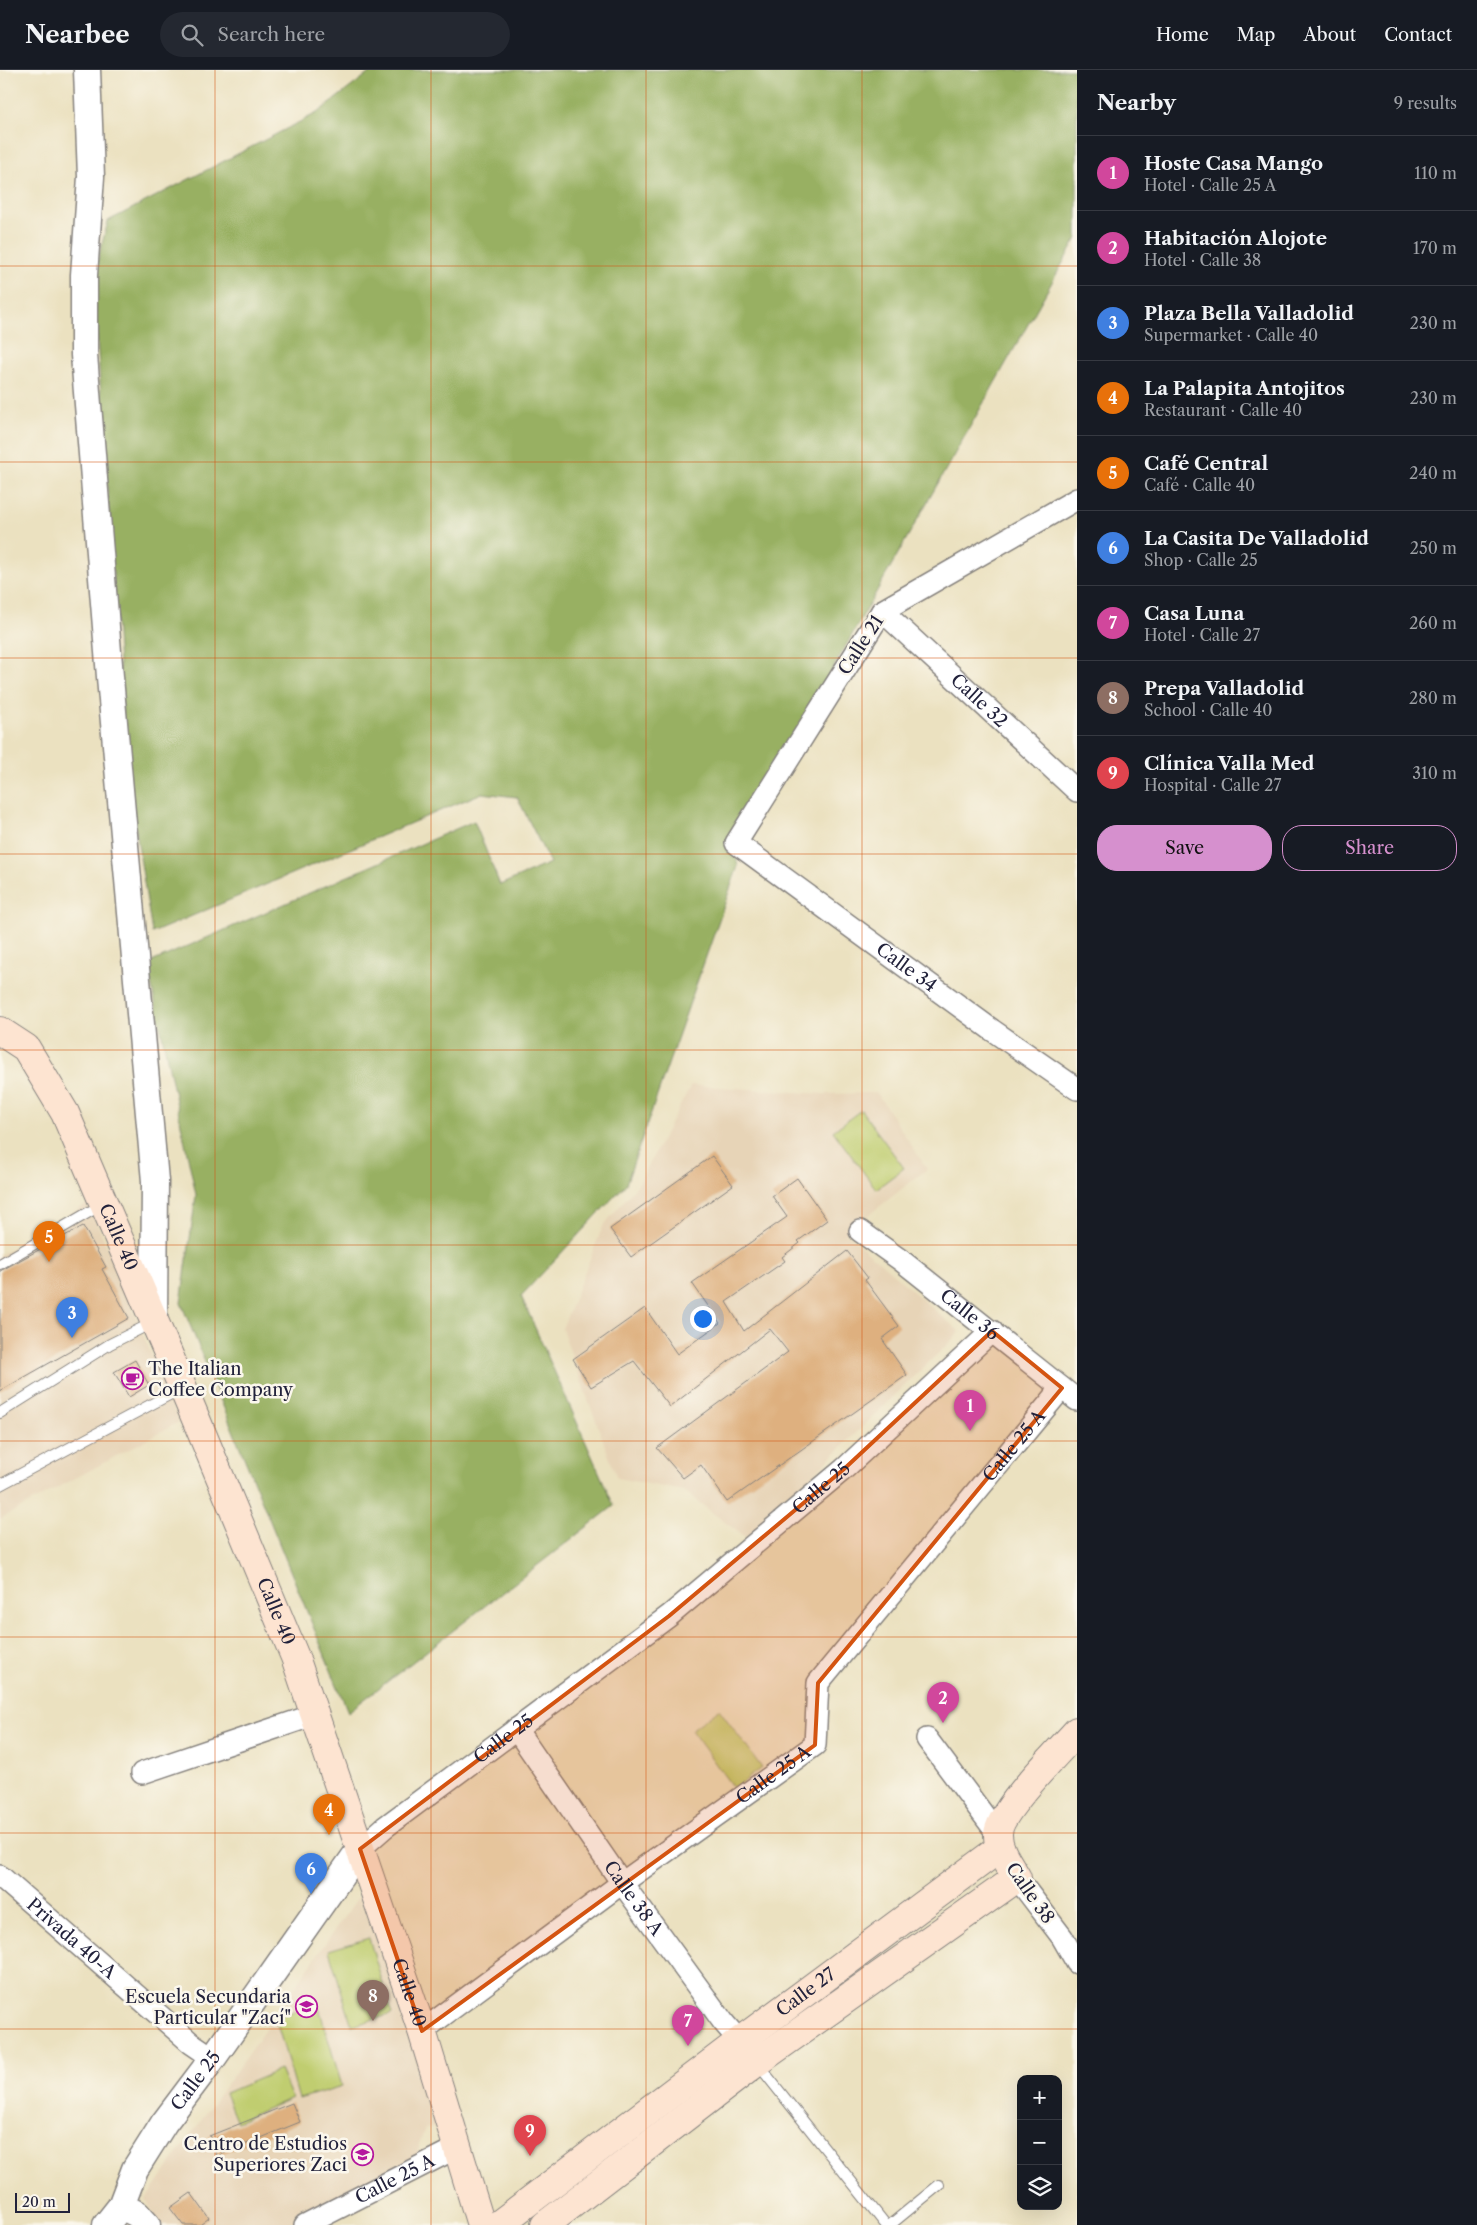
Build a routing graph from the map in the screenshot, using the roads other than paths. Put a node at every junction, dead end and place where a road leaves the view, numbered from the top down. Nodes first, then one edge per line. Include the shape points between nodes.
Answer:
1 (91, 75) edge
2 (1077, 499) edge
3 (882, 611) junction
4 (1077, 791) edge
5 (736, 843) joint
6 (0, 1031) edge
7 (1077, 1089) edge
8 (104, 1204) junction
9 (860, 1232) dead end
10 (0, 1264) edge
11 (154, 1322) junction
12 (992, 1331) junction
13 (183, 1388) junction
14 (1070, 1394) edge
15 (0, 1413) edge
16 (0, 1485) edge
17 (314, 1715) junction
18 (516, 1729) junction
19 (1077, 1731) edge
20 (927, 1739) dead end
21 (142, 1773) dead end
22 (999, 1841) junction
23 (360, 1849) junction
24 (0, 1876) edge
25 (1017, 1878) junction
26 (622, 1882) junction
27 (1077, 1963) edge
28 (422, 2031) junction
29 (740, 2041) junction
30 (213, 2058) junction
31 (757, 2062) junction
32 (458, 2147) junction
33 (938, 2186) dead end
34 (114, 2216) edge
35 (146, 2225) edge
36 (305, 2225) edge
37 (481, 2225) edge
38 (498, 2225) edge
39 (545, 2225) edge
40 (886, 2225) edge
41 (890, 2225) edge

1 - 11 street via 91,177 84,275 84,355 155,1181
2 - 3 street, Calle 21
3 - 4 street, Calle 32
3 - 5 street, Calle 21
5 - 7 street, Calle 34
6 - 8 main road, Calle 40 via 26,1048 47,1081 65,1113
8 - 10 lane
8 - 11 main road, Calle 40
9 - 12 street, Calle 36
11 - 13 main road, Calle 40
11 - 15 lane via 110,1344
12 - 14 street, Calle 36
12 - 18 street, Calle 25 via 844,1469 685,1603
13 - 16 lane
13 - 17 main road, Calle 40 via 295,1657
14 - 26 street, Calle 25 A via 818,1683 815,1745
17 - 21 street
17 - 23 main road, Calle 40
18 - 23 street, Calle 25
18 - 26 street, Calle 38 A
19 - 22 main road, Calle 27 via 1016,1799
20 - 22 street, Calle 38
22 - 25 main road, Calle 38
22 - 29 main road, Calle 27
23 - 28 main road, Calle 40
23 - 30 street, Calle 25
24 - 30 street, Privada 40-A
25 - 27 street, Calle 38 via 1062,1937
25 - 31 main road, Calle 27
26 - 28 street, Calle 25 A
26 - 29 street, Calle 38 A
28 - 32 main road, Calle 40
29 - 31 street, Calle 38 A
29 - 38 main road, Calle 27
30 - 34 street, Calle 25 via 164,2123 140,2162
31 - 39 main road, Calle 27
31 - 40 lane
32 - 36 street, Calle 25 A
32 - 37 main road, Calle 40
33 - 41 lane
34 - 35 street via 137,2214

